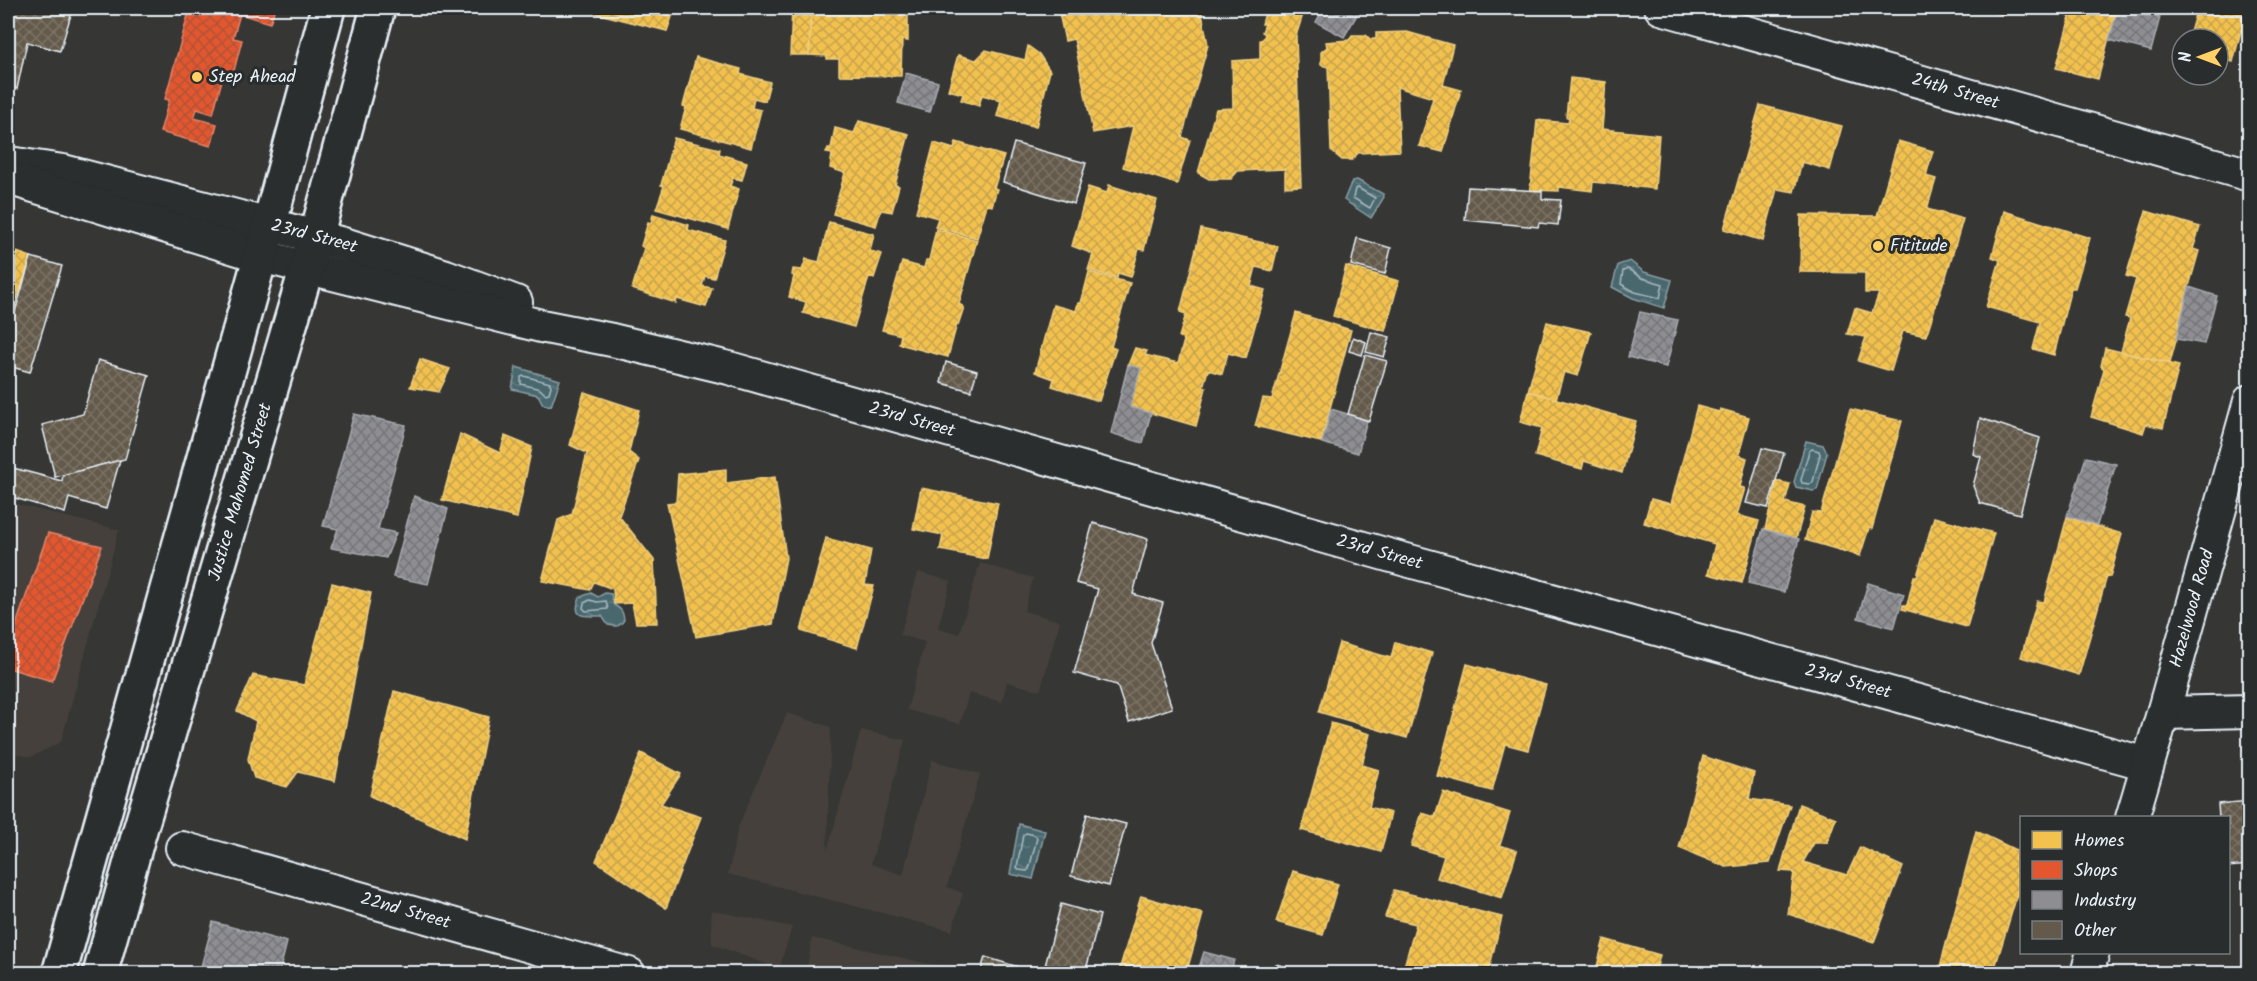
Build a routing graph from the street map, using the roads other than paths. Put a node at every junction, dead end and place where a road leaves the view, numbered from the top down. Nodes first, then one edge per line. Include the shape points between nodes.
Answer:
1 (328, 8) edge
2 (378, 8) edge
3 (1661, 8) edge
4 (8, 163) edge
5 (2250, 175) edge
6 (8, 178) edge
7 (316, 237) junction
8 (265, 241) junction
9 (307, 268) junction
10 (612, 340) junction
11 (2250, 400) edge
12 (2250, 711) edge
13 (2163, 713) junction
14 (2147, 764) junction
15 (2133, 816) edge
16 (182, 848) dead end
17 (2092, 954) edge
18 (59, 974) edge
19 (100, 974) edge
20 (629, 974) edge
21 (2087, 974) edge

1 - 8 main road
2 - 7 main road, Justice Mahomed Street
3 - 5 street, 24th Street
4 - 8 street, 23rd Street via 63,171
6 - 8 street, 23rd Street
7 - 8 street, 23rd Street
7 - 9 main road, Justice Mahomed Street
7 - 10 street, 23rd Street via 446,276
8 - 9 street, 23rd Street
8 - 18 main road
9 - 10 street, 23rd Street
9 - 19 main road, Justice Mahomed Street
10 - 14 street, 23rd Street via 729,368
11 - 13 street, Hazelwood Road
12 - 13 street
13 - 14 street, Hazelwood Road
14 - 15 street, Hazelwood Road
16 - 20 street, 22nd Street
17 - 21 street

